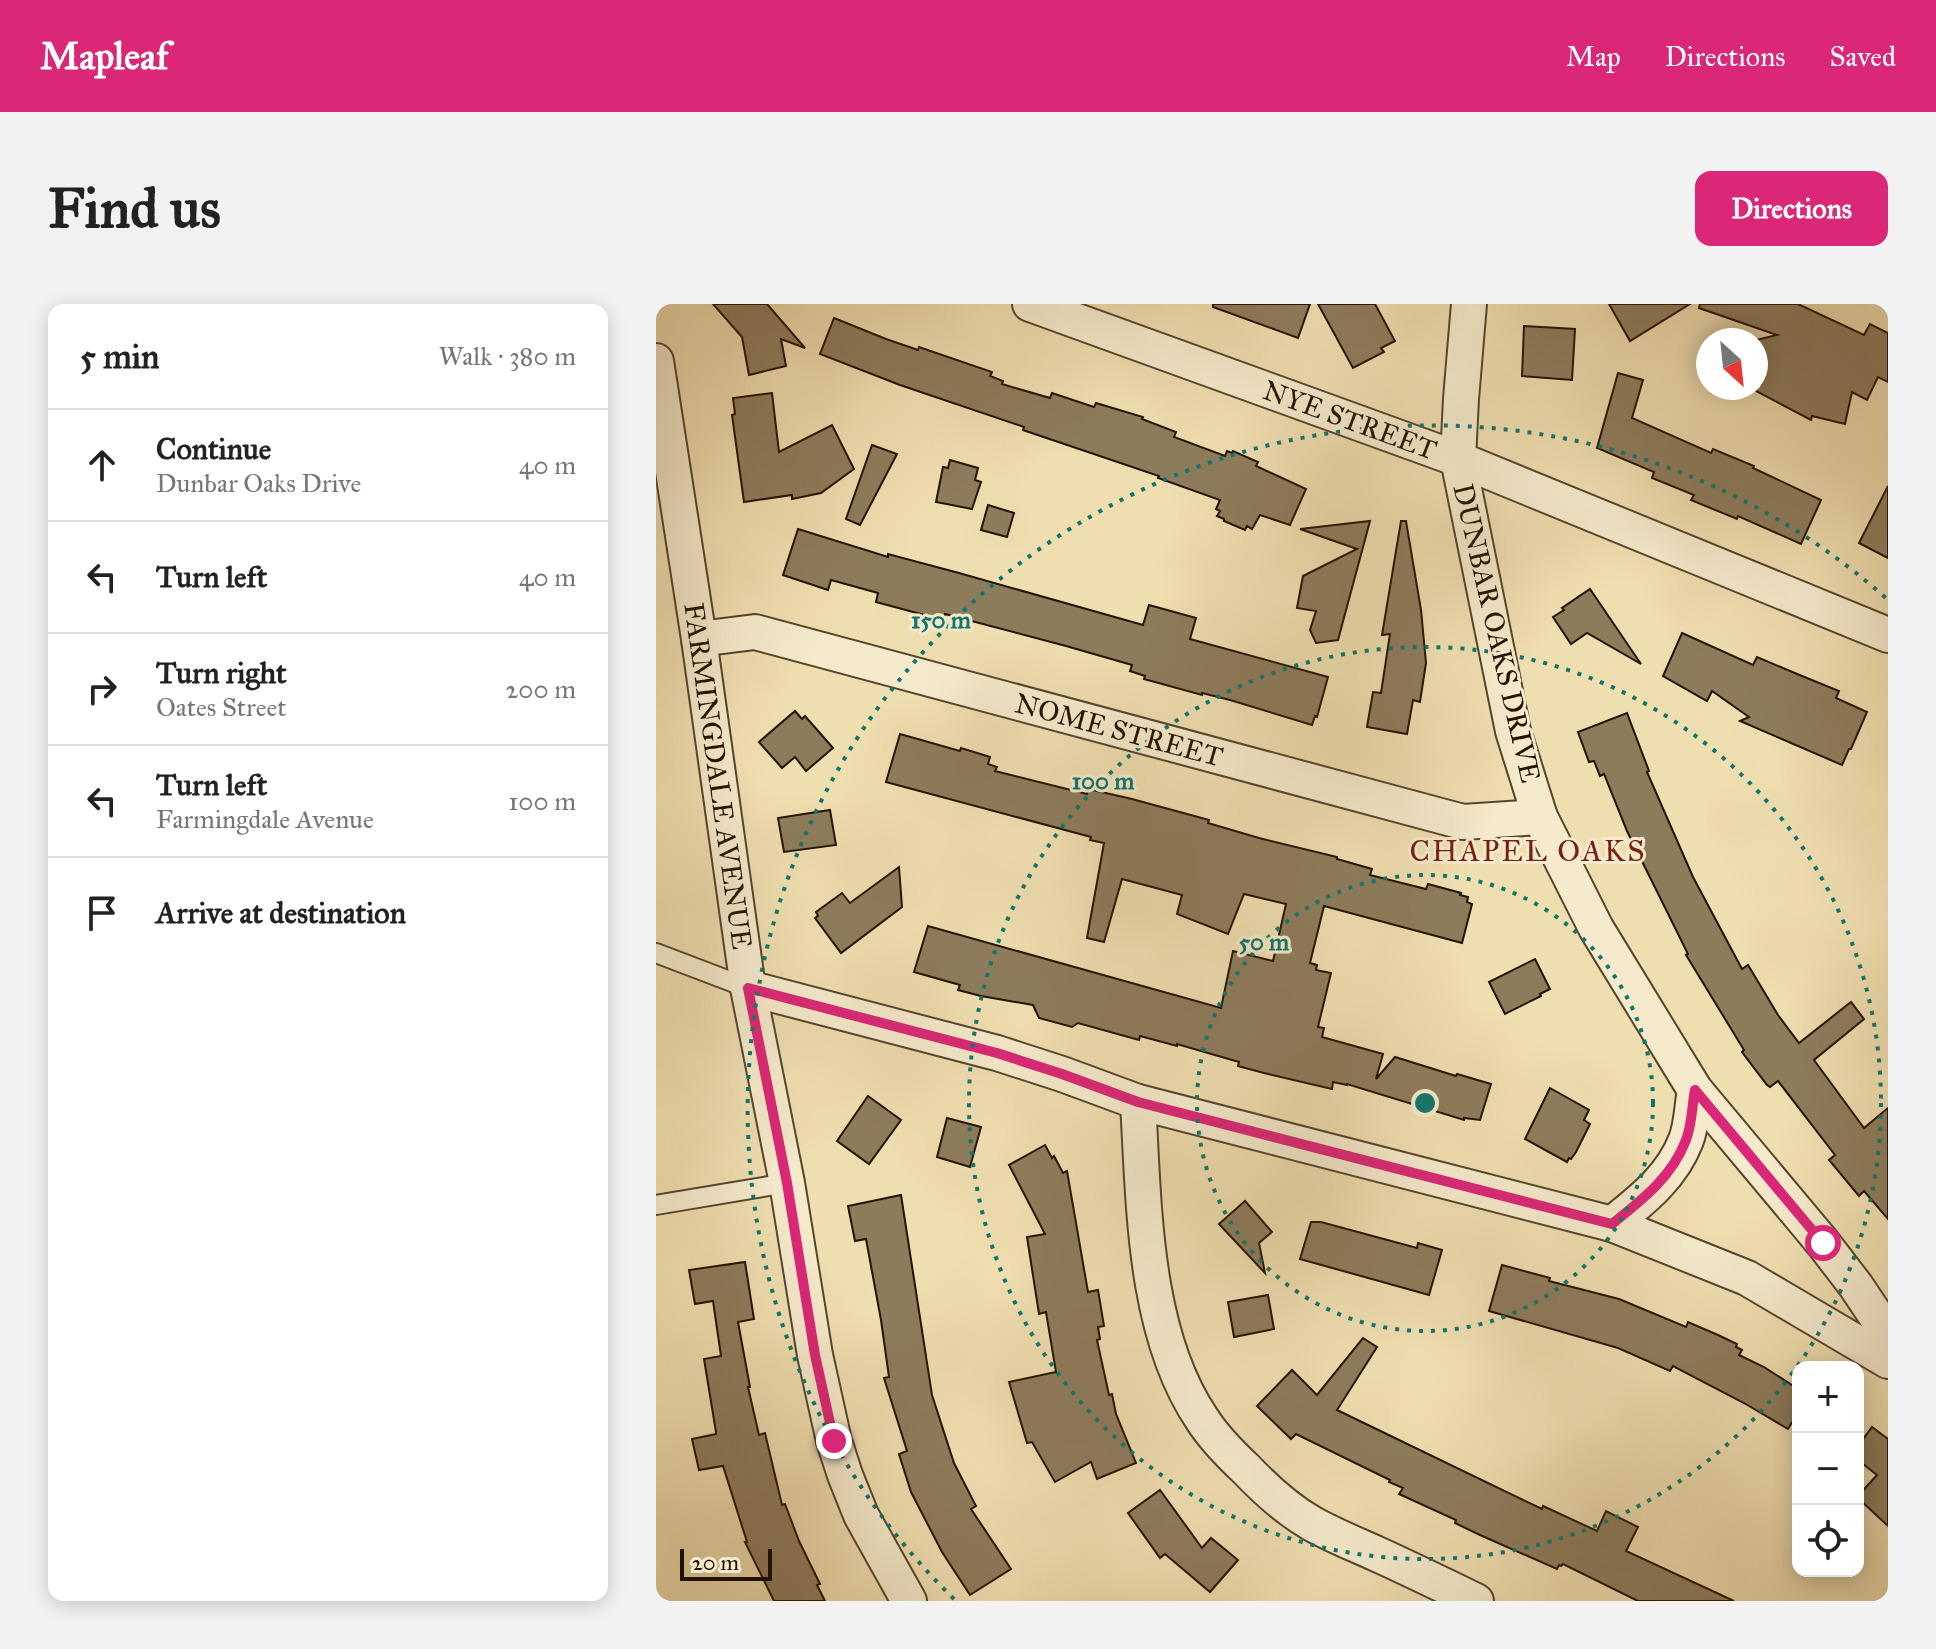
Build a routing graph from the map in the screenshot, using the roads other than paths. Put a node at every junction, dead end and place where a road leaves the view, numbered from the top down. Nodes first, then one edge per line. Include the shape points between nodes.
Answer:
1 (1030, 304) edge
2 (1469, 304) edge
3 (656, 361) edge
4 (1458, 459) junction
5 (1888, 635) edge
6 (699, 639) junction
7 (1540, 817) junction
8 (656, 953) edge
9 (748, 988) junction
10 (1695, 1090) junction
11 (1138, 1102) junction
12 (787, 1183) junction
13 (656, 1205) edge
14 (1612, 1224) junction
15 (1888, 1334) edge
16 (1888, 1361) edge
17 (909, 1601) edge
18 (1476, 1601) edge

1 - 4 street, NYE STREET
2 - 4 street, DUNBAR OAKS DRIVE
3 - 6 street, FARMINGDALE AVENUE
4 - 5 street, NYE STREET
4 - 7 street, DUNBAR OAKS DRIVE via 1513,731
6 - 7 street, NOME STREET via 755,632 1463,822
6 - 9 street, FARMINGDALE AVENUE
7 - 10 street, DUNBAR OAKS DRIVE via 1596,928
8 - 9 lane
9 - 11 street via 997,1053
9 - 12 street, FARMINGDALE AVENUE
10 - 14 street via 1687,1138 1668,1175
10 - 15 street, DUNBAR OAKS DRIVE via 1823,1243
11 - 14 street
11 - 18 street via 1159,1316 1177,1371 1202,1420 1256,1480 1310,1522
12 - 13 lane
12 - 17 street, FARMINGDALE AVENUE via 834,1441 861,1515
14 - 16 street via 1747,1278

